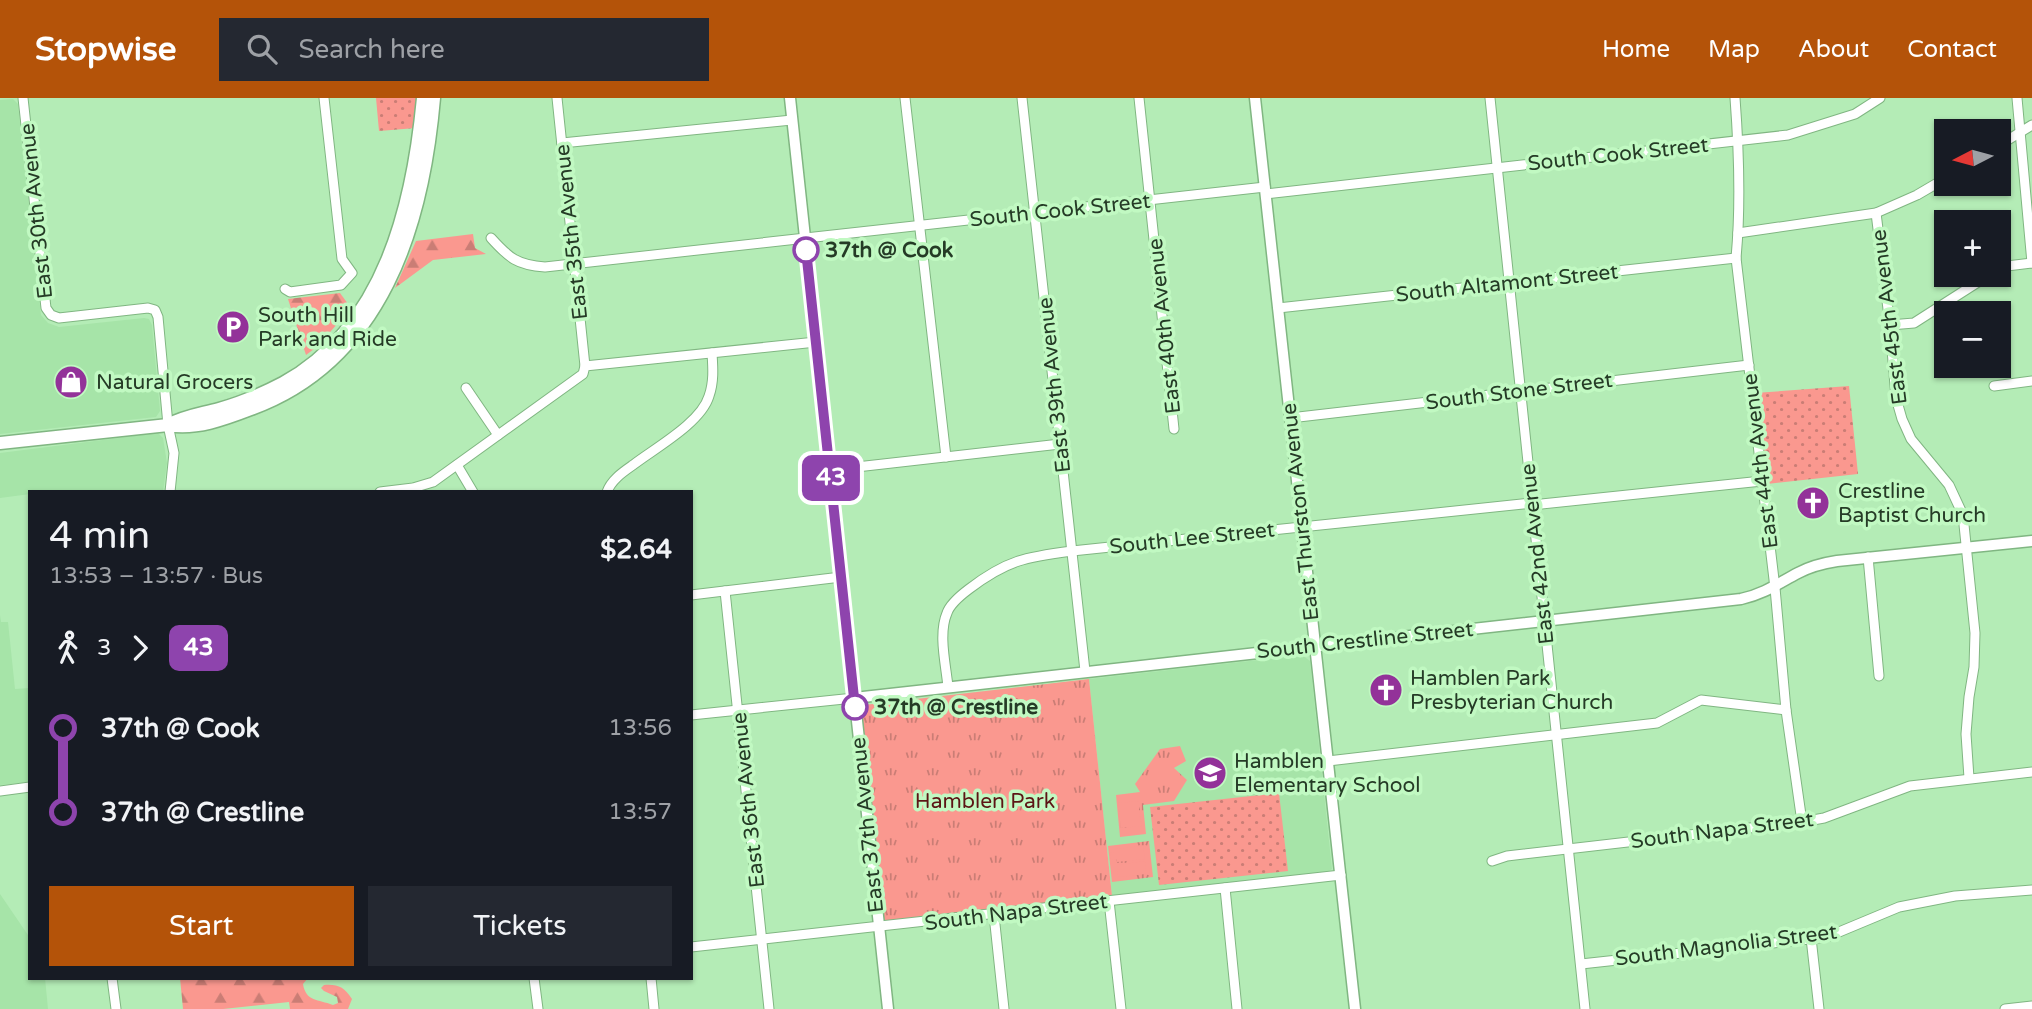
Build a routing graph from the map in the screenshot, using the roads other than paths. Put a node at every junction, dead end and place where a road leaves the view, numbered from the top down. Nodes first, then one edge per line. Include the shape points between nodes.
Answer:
1 (23, 98) edge
2 (324, 98) edge
3 (423, 98) edge
4 (434, 98) edge
5 (557, 98) edge
6 (790, 98) edge
7 (905, 98) edge
8 (1022, 98) edge
9 (1139, 98) edge
10 (1259, 98) edge
11 (1490, 98) edge
12 (1735, 98) edge
13 (1880, 98) edge
14 (2017, 98) edge
15 (792, 120) junction
16 (2032, 125) edge
17 (2021, 132) junction
18 (2011, 138) edge
19 (1738, 141) junction
20 (562, 143) junction
21 (1498, 168) junction
22 (1934, 185) edge
23 (1265, 190) junction
24 (1151, 201) junction
25 (1036, 212) junction
26 (1876, 213) junction
27 (919, 226) junction
28 (1738, 233) junction
29 (491, 238) dead end
30 (805, 239) junction
31 (1736, 258) junction
32 (2032, 263) edge
33 (573, 264) junction
34 (2011, 266) edge
35 (1509, 283) junction
36 (1970, 287) edge
37 (285, 289) dead end
38 (1278, 308) junction
39 (1890, 325) junction
40 (816, 342) junction
41 (712, 353) junction
42 (1749, 365) junction
43 (585, 366) junction
44 (2032, 381) edge
45 (1994, 386) dead end
46 (466, 388) dead end
47 (1520, 391) junction
48 (1290, 418) junction
49 (168, 425) junction
50 (1174, 429) dead end
51 (498, 435) junction
52 (0, 443) edge
53 (1060, 444) junction
54 (946, 457) junction
55 (457, 465) junction
56 (830, 470) junction
57 (1762, 481) junction
58 (170, 490) edge
59 (396, 490) edge
60 (471, 490) edge
61 (608, 490) edge
62 (1532, 504) junction
63 (1302, 526) junction
64 (2032, 541) edge
65 (1966, 547) junction
66 (1072, 551) junction
67 (1868, 557) junction
68 (841, 577) junction
69 (1775, 588) junction
70 (725, 591) junction
71 (693, 595) edge
72 (1544, 620) junction
73 (1315, 646) junction
74 (1086, 671) junction
75 (1879, 676) dead end
76 (948, 687) junction
77 (853, 698) junction
78 (738, 710) junction
79 (1786, 710) junction
80 (693, 715) edge
81 (1555, 734) junction
82 (1328, 761) junction
83 (2032, 772) edge
84 (1969, 778) junction
85 (28, 787) edge
86 (0, 791) edge
87 (1802, 822) junction
88 (1569, 849) junction
89 (1492, 861) dead end
90 (1340, 875) junction
91 (1225, 888) junction
92 (2032, 890) edge
93 (1109, 901) junction
94 (994, 915) junction
95 (878, 928) junction
96 (1811, 938) junction
97 (762, 940) junction
98 (693, 947) edge
99 (1581, 964) junction
100 (112, 980) edge
101 (534, 980) edge
102 (651, 980) edge
103 (2032, 1006) edge
104 (116, 1009) edge
105 (538, 1009) edge
106 (654, 1009) edge
107 (769, 1009) edge
108 (888, 1009) edge
109 (1004, 1009) edge
110 (1121, 1009) edge
111 (1237, 1009) edge
112 (1354, 1009) edge
113 (1585, 1009) edge
114 (1819, 1009) edge
115 (2005, 1009) edge

1 - 49 street, East 30th Avenue via 46,308 59,318 155,310
2 - 37 street via 342,259 352,272 341,285
3 - 49 main road via 400,225 383,274 356,317 333,344 285,381 255,397
4 - 49 main road via 425,161 403,250 361,329 332,359 278,398 207,423
5 - 20 street, East 35th Avenue
6 - 15 street, East 37th Avenue
7 - 27 street
8 - 25 street, East 39th Avenue
9 - 24 street, East 40th Avenue
10 - 23 street, East Thurston Avenue
11 - 21 street, East 42nd Avenue
12 - 19 street, East 44th Avenue
13 - 19 street, South Cook Street via 1855,114 1822,125
14 - 17 street
15 - 20 street
15 - 30 street, East 37th Avenue
16 - 17 street
17 - 18 street
17 - 32 street
19 - 21 street, South Cook Street
19 - 28 street, East 44th Avenue
20 - 33 street, East 35th Avenue
21 - 23 street, South Cook Street
21 - 35 street, East 42nd Avenue
22 - 26 street
23 - 24 street, South Cook Street
23 - 38 street, East Thurston Avenue
24 - 25 street, South Cook Street
24 - 50 street, East 40th Avenue
25 - 27 street, South Cook Street
25 - 53 street, East 39th Avenue
26 - 28 street
26 - 39 street, East 45th Avenue
27 - 30 street, South Cook Street
27 - 54 street
28 - 31 street, East 44th Avenue
29 - 33 street, South Cook Street via 507,257 525,266
30 - 33 street, South Cook Street
30 - 40 street, East 37th Avenue
31 - 35 street, South Altamont Street
31 - 42 street, East 44th Avenue
32 - 34 street
33 - 43 street, East 35th Avenue
35 - 38 street, South Altamont Street
35 - 47 street, East 42nd Avenue
36 - 39 street via 1914,323
38 - 48 street, East Thurston Avenue
39 - 65 street, East 45th Avenue via 1902,419 1911,439 1950,485 1963,515
40 - 41 street
40 - 56 street, East 37th Avenue
41 - 43 street
41 - 61 street via 711,388 700,415 629,467
42 - 47 street, South Stone Street
42 - 57 street, East 44th Avenue
43 - 51 street via 583,374
44 - 45 street
46 - 51 street
47 - 48 street, South Stone Street
47 - 62 street, East 42nd Avenue
48 - 63 street, East Thurston Avenue
49 - 52 main road
49 - 58 street via 174,453
51 - 55 street
53 - 54 street
53 - 66 street, East 39th Avenue
54 - 56 street
55 - 59 street via 433,482
55 - 60 street
56 - 68 street, East 37th Avenue
57 - 62 street, South Lee Street
57 - 69 street, East 44th Avenue
62 - 63 street, South Lee Street
62 - 72 street, East 42nd Avenue
63 - 66 street, South Lee Street
63 - 73 street, East Thurston Avenue
64 - 65 street, South Crestline Street
65 - 67 street, South Crestline Street
65 - 84 street, East 45th Avenue via 1975,633 1966,734
66 - 74 street, East 39th Avenue
66 - 76 street, South Lee Street via 1005,564 961,595 947,611 943,632
67 - 69 street, South Crestline Street via 1818,565
67 - 75 street
68 - 70 street
68 - 77 street, East 37th Avenue
69 - 72 street, South Crestline Street via 1741,600
69 - 79 street, East 44th Avenue
70 - 71 street
70 - 78 street, East 36th Avenue
72 - 73 street, South Crestline Street
72 - 81 street, East 42nd Avenue
73 - 74 street, South Crestline Street
73 - 82 street, East Thurston Avenue
74 - 76 street, South Crestline Street
76 - 77 street, South Crestline Street
77 - 78 street, South Crestline Street
77 - 95 street, East 37th Avenue
78 - 80 street, South Crestline Street
78 - 97 street, East 36th Avenue
79 - 81 street via 1701,700 1657,723
79 - 87 street, East 44th Avenue
81 - 82 street
81 - 88 street, East 42nd Avenue
82 - 90 street, East Thurston Avenue
83 - 84 street, South Napa Street
84 - 87 street, South Napa Street via 1910,786
85 - 86 street
87 - 88 street, South Napa Street
88 - 89 street, South Napa Street
88 - 99 street, East 42nd Avenue
90 - 91 street, South Napa Street
90 - 112 street, East Thurston Avenue
91 - 93 street, South Napa Street
91 - 111 street
92 - 96 street, South Magnolia Street via 1955,896 1899,907 1847,930
93 - 94 street, South Napa Street
93 - 110 street
94 - 95 street, South Napa Street
94 - 109 street
95 - 97 street, South Napa Street
95 - 108 street, East 37th Avenue
96 - 99 street, South Magnolia Street
96 - 114 street
97 - 98 street, South Napa Street
97 - 107 street, East 36th Avenue
99 - 113 street, East 42nd Avenue
100 - 104 street
101 - 105 street
102 - 106 street
103 - 115 street

